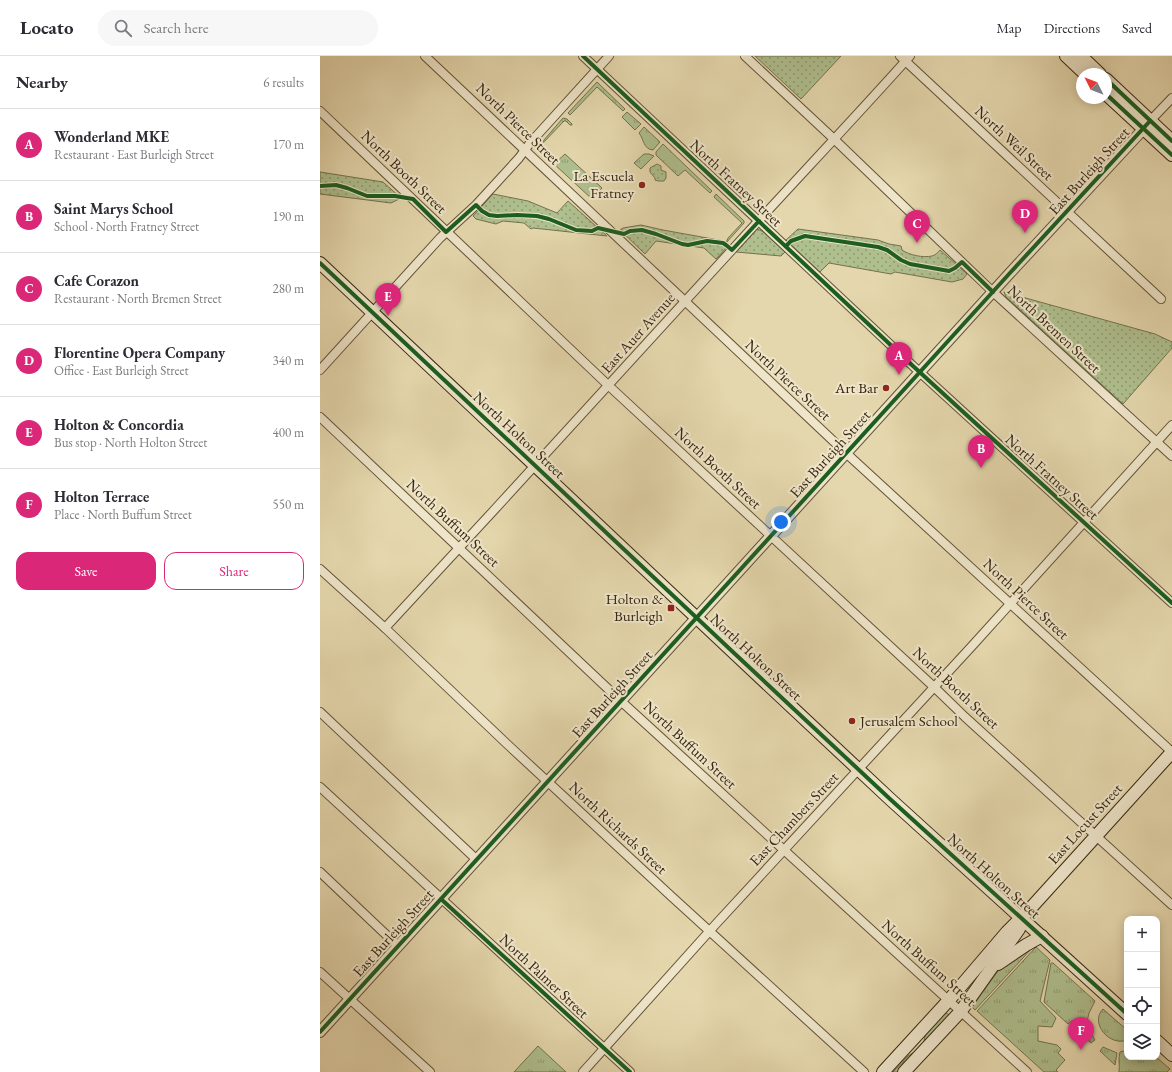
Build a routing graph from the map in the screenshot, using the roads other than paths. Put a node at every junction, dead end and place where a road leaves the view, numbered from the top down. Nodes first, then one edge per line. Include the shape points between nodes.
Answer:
1 (425, 56) edge
2 (584, 56) edge
3 (609, 56) edge
4 (745, 56) edge
5 (1066, 56) edge
6 (1081, 56) edge
7 (905, 58) edge
8 (1079, 68) edge
9 (1094, 68) edge
10 (597, 69) junction
11 (1112, 86) edge
12 (1172, 98) edge
13 (1112, 99) edge
14 (320, 111) edge
15 (1147, 125) junction
16 (835, 140) junction
17 (1172, 141) edge
18 (524, 150) junction
19 (1172, 155) edge
20 (1067, 213) junction
21 (759, 221) junction
22 (446, 232) junction
23 (320, 263) edge
24 (993, 292) junction
25 (1161, 299) dead end
26 (685, 302) junction
27 (372, 313) junction
28 (320, 370) edge
29 (920, 372) junction
30 (609, 386) junction
31 (320, 417) edge
32 (1172, 425) edge
33 (1157, 442) junction
34 (846, 453) junction
35 (1172, 456) edge
36 (535, 467) junction
37 (1084, 522) junction
38 (771, 536) junction
39 (460, 548) junction
40 (320, 569) edge
41 (1172, 603) edge
42 (1010, 604) junction
43 (697, 618) junction
44 (385, 628) junction
45 (934, 687) junction
46 (621, 701) junction
47 (320, 712) edge
48 (1172, 752) edge
49 (859, 769) junction
50 (547, 782) junction
51 (320, 787) edge
52 (1096, 835) junction
53 (784, 850) junction
54 (477, 860) junction
55 (320, 872) edge
56 (441, 899) junction
57 (1172, 905) edge
58 (1022, 918) junction
59 (709, 932) junction
60 (1042, 936) junction
61 (398, 946) junction
62 (991, 970) junction
63 (320, 972) edge
64 (350, 999) junction
65 (949, 1000) junction
66 (961, 1011) junction
67 (1124, 1011) edge
68 (320, 1032) edge
69 (1160, 1044) edge
70 (604, 1048) junction
71 (1172, 1055) edge
72 (430, 1072) edge
73 (583, 1072) edge
74 (630, 1072) edge
75 (864, 1072) edge
76 (883, 1072) edge
77 (904, 1072) edge
78 (1027, 1072) edge

1 - 18 street, North Pierce Street
2 - 10 street, North Fratney Street
3 - 10 street
4 - 16 street, North Bremen Street
5 - 8 main road
6 - 9 main road
7 - 16 street, East Auer Avenue
7 - 20 street, North Weil Street
10 - 18 street
10 - 21 street, North Fratney Street
11 - 15 main road
12 - 15 street, East Burleigh Street
13 - 15 main road
14 - 22 street, North Booth Street
15 - 17 main road
15 - 19 main road
15 - 20 street, East Burleigh Street
16 - 21 street, East Auer Avenue
16 - 24 street, North Bremen Street
18 - 22 street via 476,205
18 - 26 street, North Pierce Street
20 - 24 street, East Burleigh Street
20 - 25 street, North Weil Street
21 - 26 street, East Auer Avenue
21 - 29 street, North Fratney Street
22 - 27 street
22 - 30 street, North Booth Street
23 - 27 main road, North Holton Street
24 - 29 street, East Burleigh Street
24 - 33 street, North Bremen Street
26 - 30 street, East Auer Avenue
26 - 34 street, North Pierce Street
27 - 28 street
27 - 36 main road, North Holton Street
29 - 34 street, East Burleigh Street
29 - 37 street, North Fratney Street
30 - 36 street, East Auer Avenue
30 - 38 street, North Booth Street
31 - 39 street, North Buffum Street
32 - 33 street, East Chambers Street
33 - 35 street, North Bremen Street
33 - 37 street, East Chambers Street
34 - 38 street, East Burleigh Street
34 - 42 street, North Pierce Street
36 - 39 street, East Auer Avenue
36 - 43 main road, North Holton Street
37 - 41 street, North Fratney Street
37 - 42 street, East Chambers Street
38 - 43 street, East Burleigh Street
38 - 45 street, North Booth Street
39 - 44 street, East Auer Avenue
39 - 46 street, North Buffum Street
40 - 44 street, North Richards Street
42 - 45 street, East Chambers Street
42 - 48 street, North Pierce Street
43 - 46 street, East Burleigh Street
43 - 49 main road, North Holton Street
44 - 50 street, North Richards Street
45 - 49 street, East Chambers Street
45 - 52 street, North Booth Street
46 - 50 street, East Burleigh Street
46 - 53 street, North Buffum Street
47 - 54 street
48 - 52 main road, East Locust Street
49 - 53 street, East Chambers Street
49 - 58 main road, North Holton Street
50 - 54 street, East Burleigh Street
50 - 59 street, North Richards Street
51 - 56 street, North Palmer Street
52 - 57 street, North Booth Street
52 - 58 main road, East Locust Street
53 - 59 street, East Chambers Street
53 - 65 street, North Buffum Street
54 - 56 street, East Burleigh Street
55 - 61 street
56 - 61 street, East Burleigh Street
56 - 70 street, North Palmer Street
58 - 60 main road, North Holton Street
58 - 62 main road, East Locust Street via 1019,929
58 - 65 main road, East Locust Street
59 - 70 street, East Chambers Street
59 - 75 street, North Richards Street
60 - 62 main road
60 - 67 main road, North Holton Street
61 - 64 street, East Burleigh Street
62 - 66 main road, East Locust Street
63 - 64 street
64 - 68 street, East Burleigh Street
64 - 72 street
65 - 66 street, North Buffum Street
65 - 76 main road, East Locust Street
66 - 77 main road, East Locust Street
66 - 78 street, North Buffum Street
69 - 71 main road
70 - 73 street, East Chambers Street
70 - 74 street, North Palmer Street

